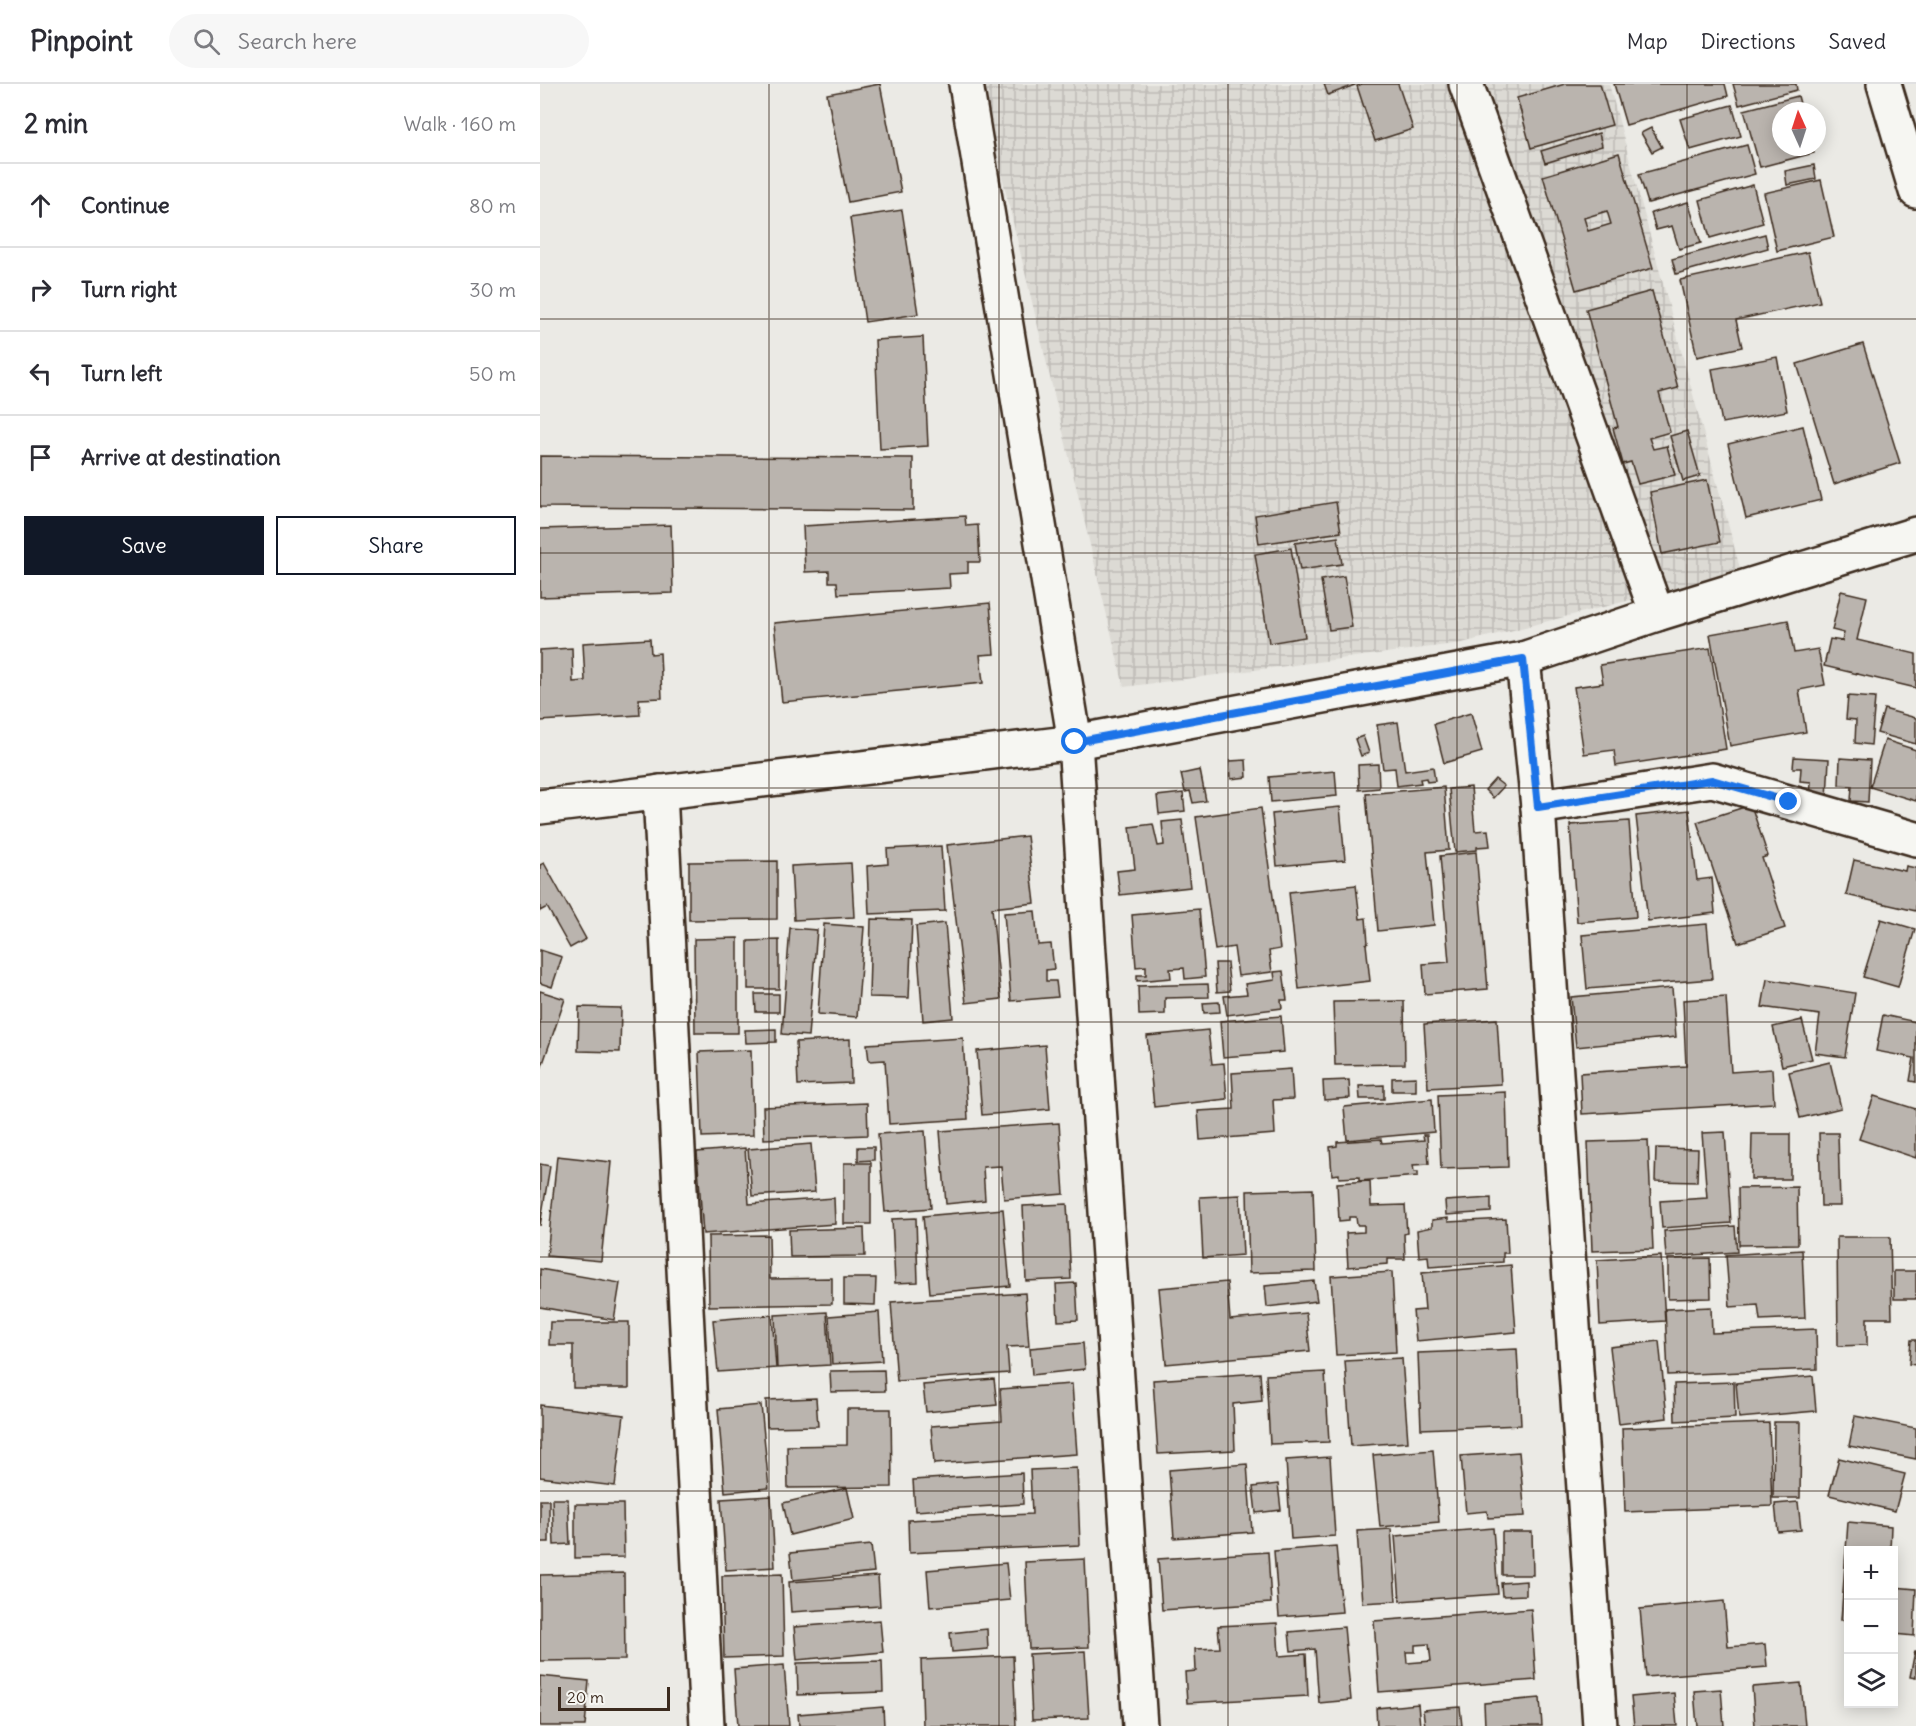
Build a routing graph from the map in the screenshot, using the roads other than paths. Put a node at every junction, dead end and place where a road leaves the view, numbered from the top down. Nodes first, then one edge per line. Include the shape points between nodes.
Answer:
1 (966, 84) edge
2 (1466, 84) edge
3 (1884, 84) edge
4 (1916, 191) edge
5 (1916, 534) edge
6 (1657, 614) junction
7 (1523, 659) junction
8 (1075, 742) junction
9 (660, 792) junction
10 (540, 807) edge
11 (1538, 807) junction
12 (1916, 839) edge
13 (707, 1726) edge
14 (1140, 1726) edge
15 (1600, 1726) edge

1 - 8 street
2 - 6 street
3 - 4 street
5 - 6 street
6 - 7 street
7 - 8 street
7 - 11 street
8 - 9 street
8 - 14 street
9 - 10 street
9 - 13 street
11 - 12 street via 1712,780
11 - 15 street

